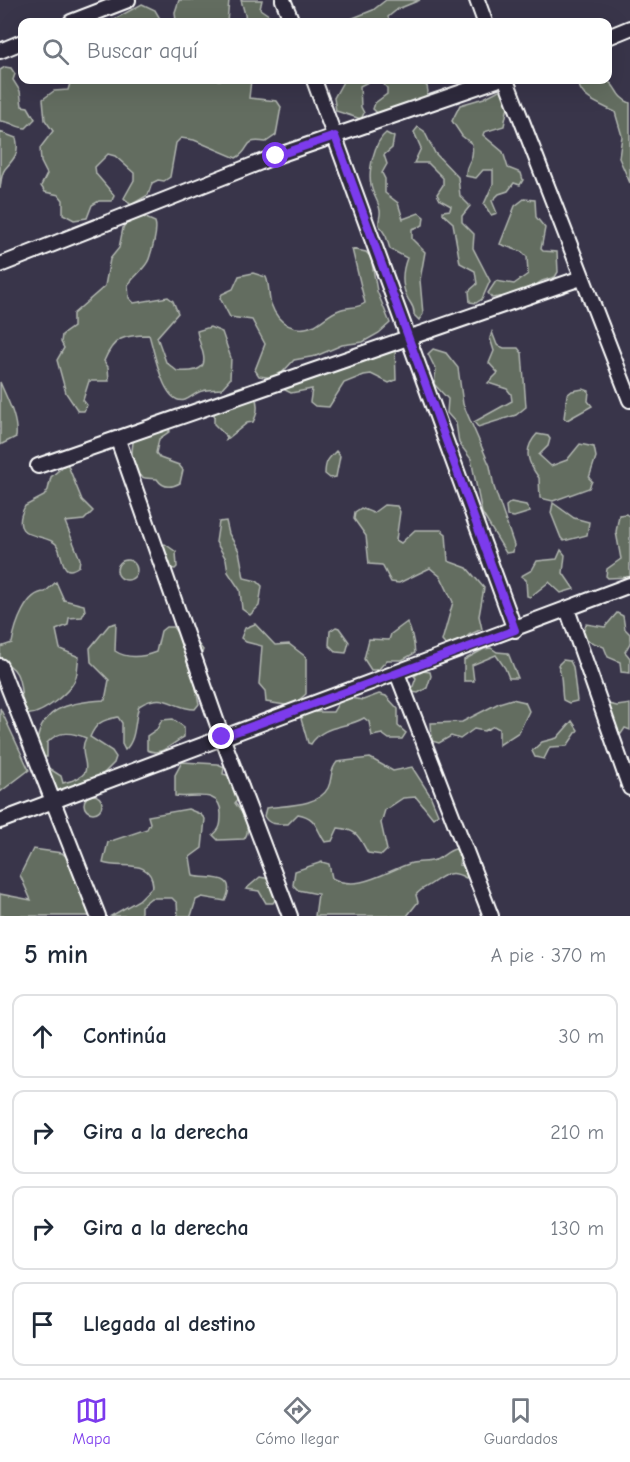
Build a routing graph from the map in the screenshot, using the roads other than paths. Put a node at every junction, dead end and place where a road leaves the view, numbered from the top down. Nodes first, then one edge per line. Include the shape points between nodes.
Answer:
1 (128, 0) edge
2 (284, 0) edge
3 (477, 0) edge
4 (81, 18) edge
5 (291, 18) edge
6 (484, 18) edge
7 (630, 28) edge
8 (612, 35) edge
9 (18, 44) edge
10 (0, 51) edge
11 (316, 84) edge
12 (485, 84) edge
13 (508, 84) edge
14 (335, 136) junction
15 (0, 265) edge
16 (581, 279) junction
17 (411, 338) junction
18 (630, 400) edge
19 (118, 440) junction
20 (38, 466) dead end
21 (630, 585) edge
22 (567, 609) junction
23 (515, 630) junction
24 (0, 666) edge
25 (397, 673) junction
26 (222, 737) junction
27 (630, 788) edge
28 (55, 802) junction
29 (0, 821) edge
30 (98, 916) edge
31 (290, 916) edge
32 (491, 916) edge

1 - 4 street
2 - 5 street
3 - 6 street
7 - 8 street
9 - 10 street
11 - 14 street
12 - 14 street
13 - 16 street
14 - 15 street
14 - 17 street
16 - 17 street
16 - 18 street
17 - 19 street
17 - 23 street
19 - 20 street
19 - 26 street
21 - 22 street
22 - 23 street
22 - 27 street
23 - 25 street
24 - 28 street
25 - 26 street
25 - 32 street
26 - 28 street
26 - 31 street
28 - 29 street
28 - 30 street

